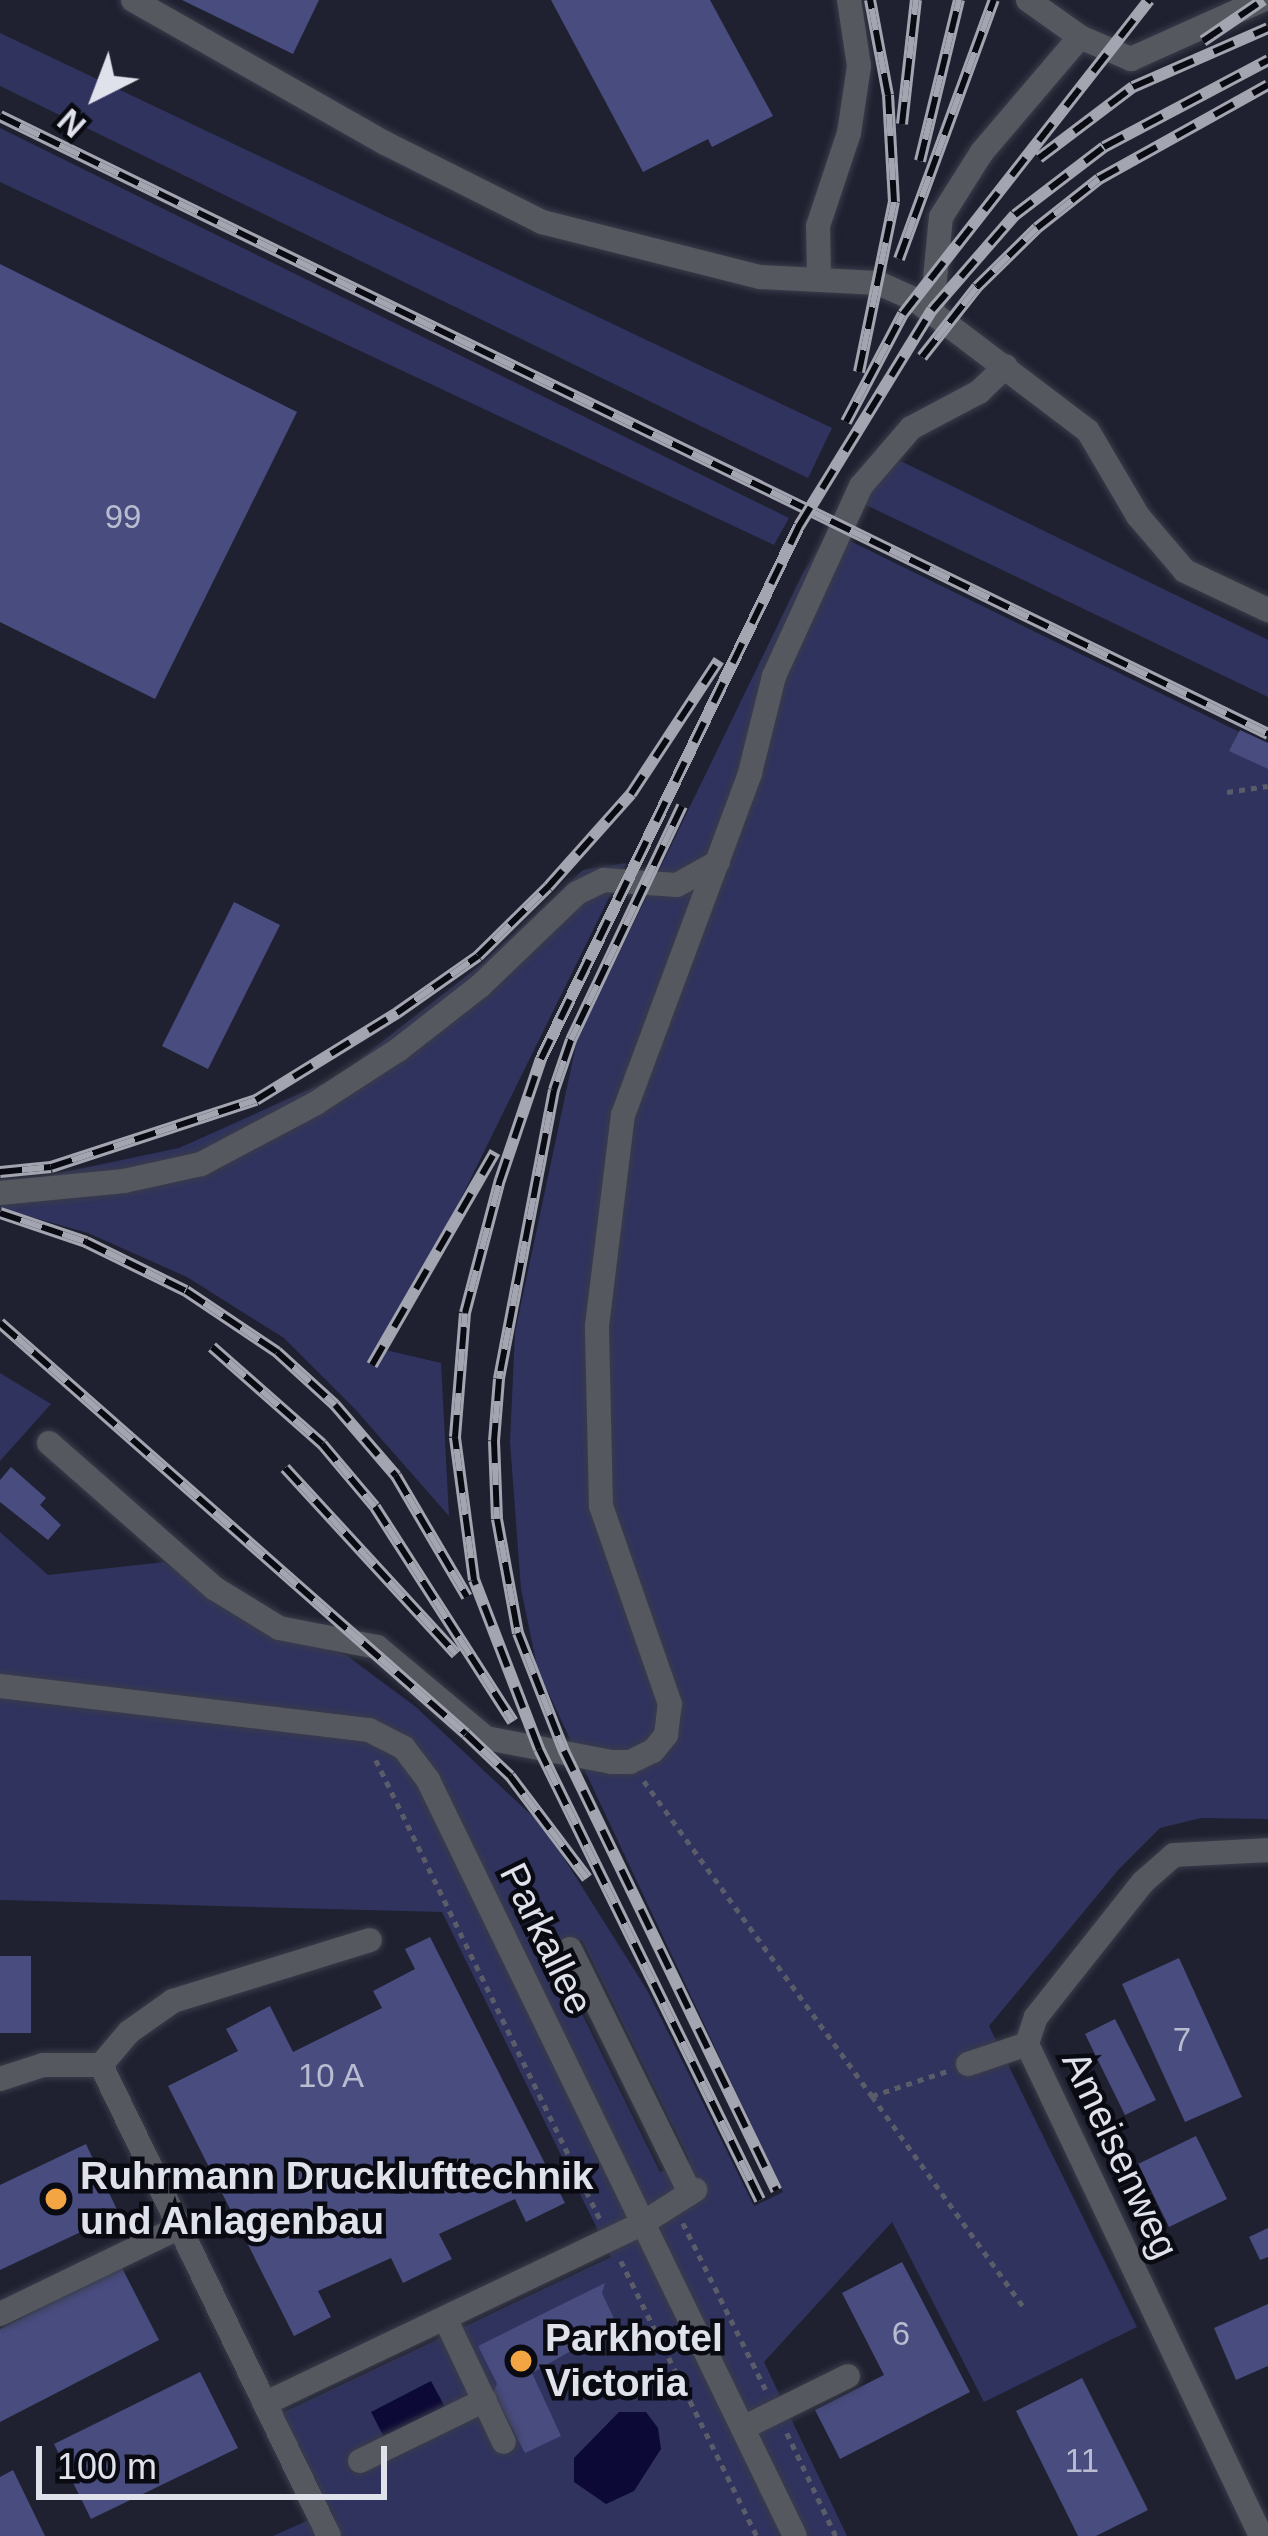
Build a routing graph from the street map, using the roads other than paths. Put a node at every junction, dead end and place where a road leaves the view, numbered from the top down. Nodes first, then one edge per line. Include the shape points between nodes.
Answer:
1 (134, 0) edge
2 (849, 0) edge
3 (1028, 0) edge
4 (1262, 0) edge
5 (1080, 37) junction
6 (819, 276) junction
7 (932, 310) junction
8 (1006, 366) junction
9 (1268, 610) edge
10 (718, 862) junction
11 (0, 1193) edge
12 (49, 1443) dead end
13 (0, 1686) edge
14 (1268, 1850) edge
15 (370, 1940) dead end
16 (571, 1949) dead end
17 (1027, 2044) junction
18 (968, 2064) road end
19 (101, 2065) junction
20 (0, 2079) edge
21 (643, 2223) junction
22 (180, 2227) junction
23 (0, 2314) edge
24 (446, 2318) junction
25 (848, 2376) dead end
26 (484, 2400) junction
27 (266, 2403) junction
28 (743, 2428) junction
29 (504, 2442) dead end
30 (360, 2461) dead end
31 (328, 2536) edge
32 (795, 2536) edge
33 (1261, 2536) edge

1 - 6 street via 542,222 760,277
2 - 6 street via 860,66 850,133 818,226
3 - 5 street
4 - 5 street via 1131,59
5 - 7 street via 982,152 940,217
6 - 7 street via 890,287
7 - 8 street
8 - 9 street via 1088,431 1138,516 1185,571
8 - 10 street via 979,392 911,428 861,485 774,676
10 - 11 street via 677,885 604,880 577,893 398,1050 201,1164
10 - 12 street via 623,1115 597,1326 601,1506 670,1705 666,1735 653,1751 630,1762 486,1738 377,1647 279,1628 214,1588
13 - 21 street, Parkallee via 369,1730 404,1748 428,1780
14 - 17 street, Ameisenweg via 1174,1855 1143,1882 1036,2017
15 - 19 street via 173,2000 128,2032
16 - 21 street via 687,2196
17 - 18 street
17 - 33 street, Ameisenweg
19 - 20 street via 43,2066
19 - 22 street
21 - 24 street
21 - 28 street, Parkallee
22 - 23 street
22 - 27 street
24 - 26 street
24 - 27 street
25 - 28 street
26 - 29 street
26 - 30 street
27 - 31 street
28 - 32 street, Parkallee

